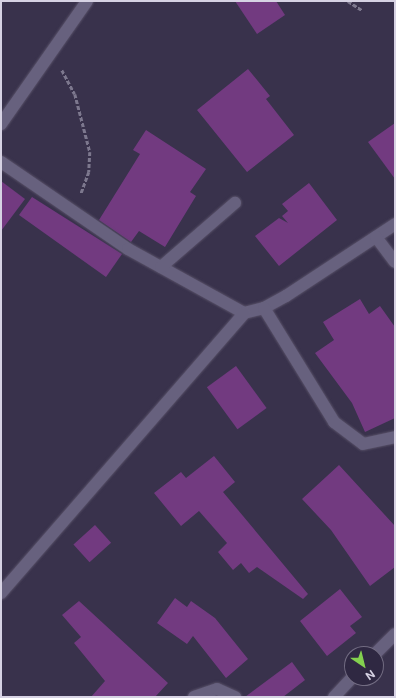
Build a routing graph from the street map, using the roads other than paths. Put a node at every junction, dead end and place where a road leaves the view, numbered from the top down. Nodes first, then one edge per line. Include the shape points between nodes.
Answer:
1 (87, 1) edge
2 (1, 124) edge
3 (1, 162) edge
4 (235, 203) dead end
5 (395, 224) edge
6 (376, 237) junction
7 (395, 262) edge
8 (162, 267) junction
9 (264, 308) junction
10 (244, 313) junction
11 (395, 436) edge
12 (1, 593) edge
13 (395, 634) edge
14 (384, 646) edge
15 (344, 686) edge
16 (194, 697) edge
17 (235, 697) edge
18 (334, 697) edge

1 - 2 street
3 - 8 street via 75,210 128,249
4 - 8 street
5 - 6 street
6 - 7 street
6 - 9 street
8 - 10 street
9 - 10 street
9 - 11 street via 334,422 363,444
10 - 12 street
13 - 14 street
15 - 18 street
16 - 17 street via 217,689

